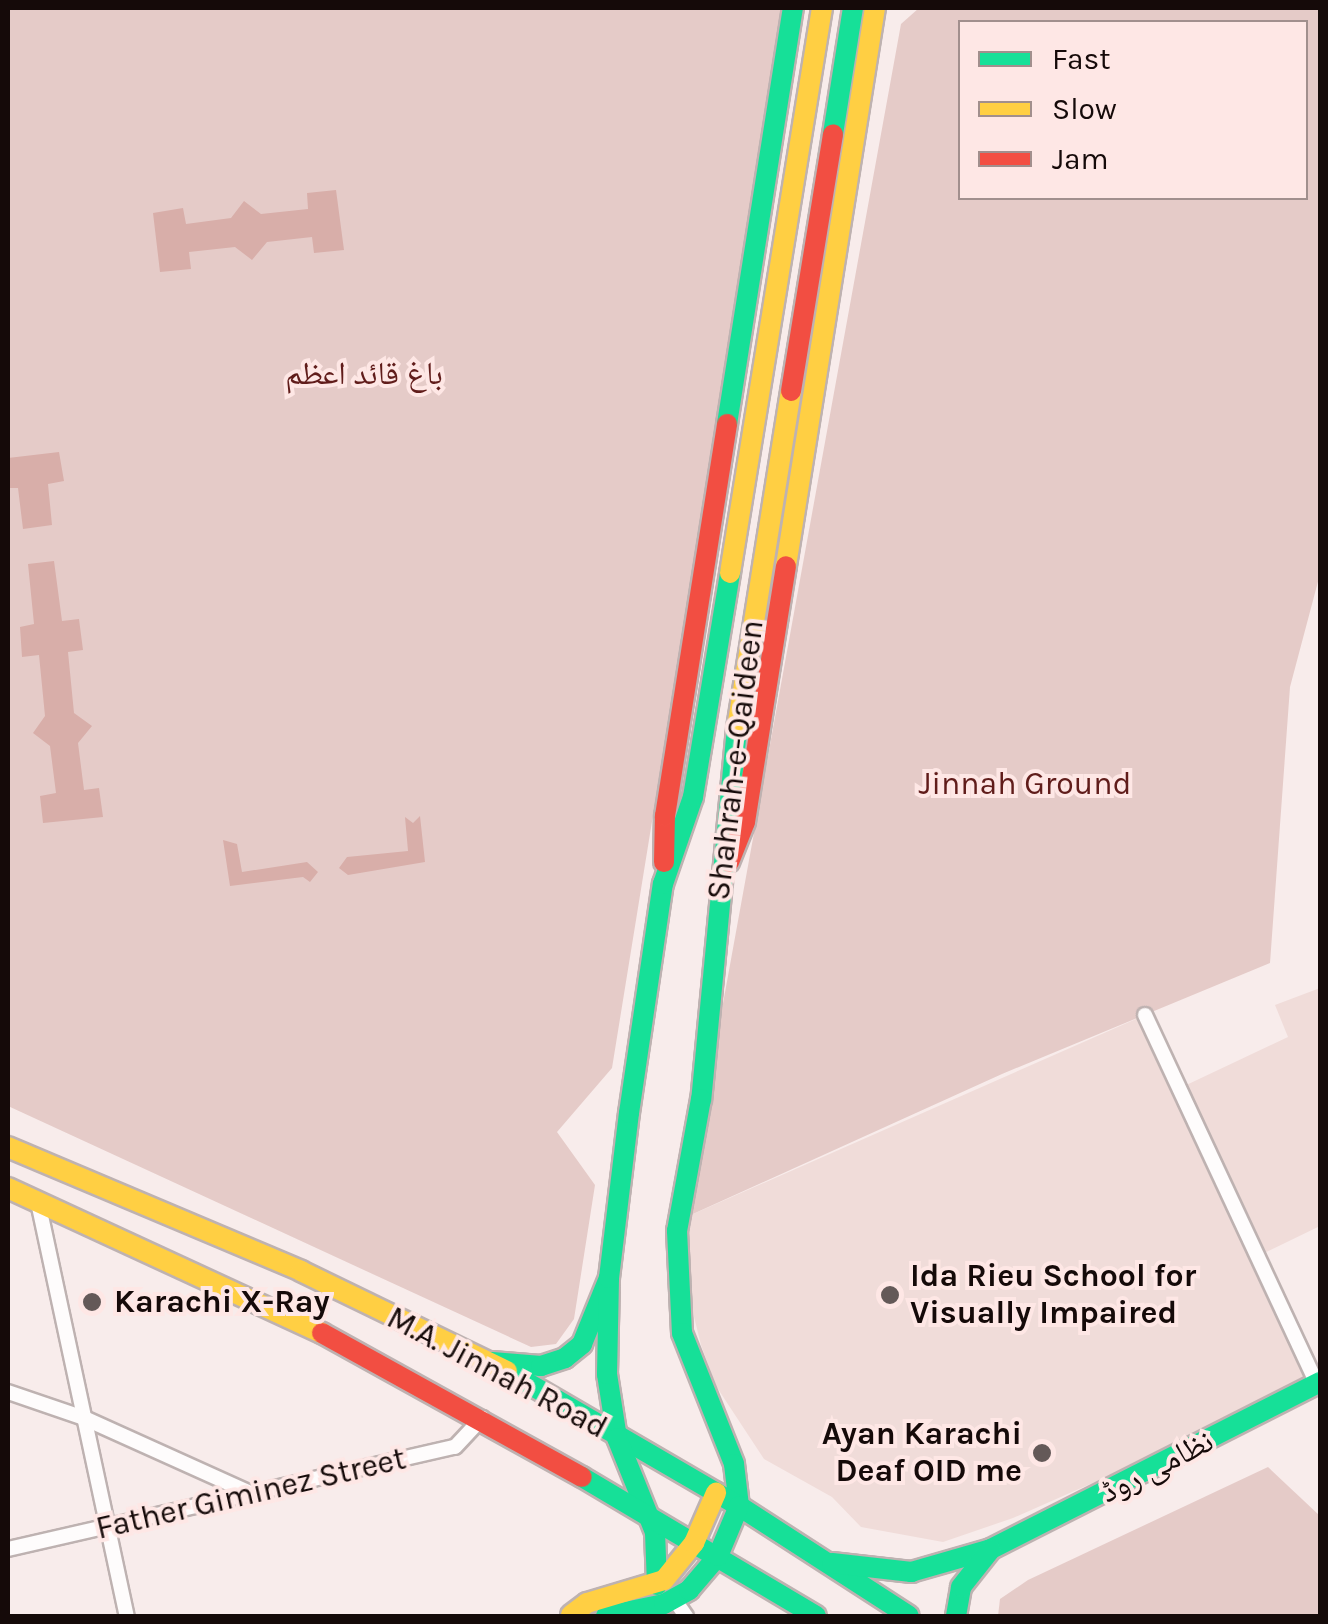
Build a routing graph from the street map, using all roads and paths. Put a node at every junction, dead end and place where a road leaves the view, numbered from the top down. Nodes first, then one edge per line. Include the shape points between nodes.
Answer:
1 (793, 8) edge
2 (822, 8) edge
3 (853, 8) edge
4 (876, 8) edge
5 (693, 797) junction
6 (725, 804) junction
7 (726, 872) junction
8 (663, 884) junction
9 (1146, 1015) dead end
10 (8, 1147) edge
11 (8, 1188) edge
12 (38, 1201) junction
13 (609, 1278) junction
14 (492, 1362) junction
15 (1319, 1383) edge
16 (8, 1392) edge
17 (26, 1401) junction
18 (8, 1404) edge
19 (84, 1418) junction
20 (482, 1418) junction
21 (617, 1438) junction
22 (716, 1493) junction
23 (253, 1494) junction
24 (739, 1506) junction
25 (651, 1518) junction
26 (108, 1526) junction
27 (694, 1542) junction
28 (8, 1549) edge
29 (991, 1549) junction
30 (718, 1556) junction
31 (827, 1562) junction
32 (656, 1584) junction
33 (634, 1607) edge
34 (680, 1608) edge
35 (128, 1616) edge
36 (571, 1616) edge
37 (606, 1616) edge
38 (816, 1616) edge
39 (909, 1616) edge
40 (956, 1616) edge

1 - 8 main road via 665,816
2 - 5 main road, Shahrah-e-Qaideen
3 - 6 main road, Shahrah-e-Qaideen
4 - 7 main road via 745,822
5 - 6 main road
5 - 8 main road, Shahrah-e-Qaideen
6 - 7 main road, Shahrah-e-Qaideen
7 - 24 main road, Shahrah-e-Qaideen via 676,1279 688,1357 734,1464
8 - 13 main road, Shahrah-e-Qaideen
9 - 15 street
10 - 14 main road, M.A. Jinnah Road via 301,1271
11 - 12 main road, M.A. Jinnah Road
12 - 19 street
12 - 20 main road, M.A. Jinnah Road via 290,1316
13 - 14 main road via 582,1344 566,1358 541,1366
13 - 21 main road, Shahrah-e-Qaideen via 607,1374
14 - 21 main road, M.A. Jinnah Road
15 - 29 main road, نظامی روڈ
16 - 17 street
17 - 18 street
17 - 19 street
19 - 23 street
19 - 26 street
20 - 23 street, Father Giminez Street via 456,1447
20 - 25 main road, M.A. Jinnah Road
21 - 22 main road, M.A. Jinnah Road
21 - 25 main road, Shahrah-e-Qaideen
22 - 24 main road, M.A. Jinnah Road
22 - 27 main road
23 - 26 street, Father Giminez Street
24 - 30 main road
24 - 31 main road, M.A. Jinnah Road
25 - 27 main road, M.A. Jinnah Road
25 - 32 main road, Shahrah-e-Qaideen
26 - 28 street, Father Giminez Street
26 - 35 street
27 - 30 main road, M.A. Jinnah Road
27 - 32 main road
29 - 31 main road, نظامی روڈ via 898,1574
29 - 40 main road, نظامی روڈ via 961,1588
30 - 34 main road
30 - 38 main road, M.A. Jinnah Road
31 - 39 main road, M.A. Jinnah Road
32 - 33 main road
33 - 34 main road
33 - 36 main road via 587,1603
33 - 37 main road

